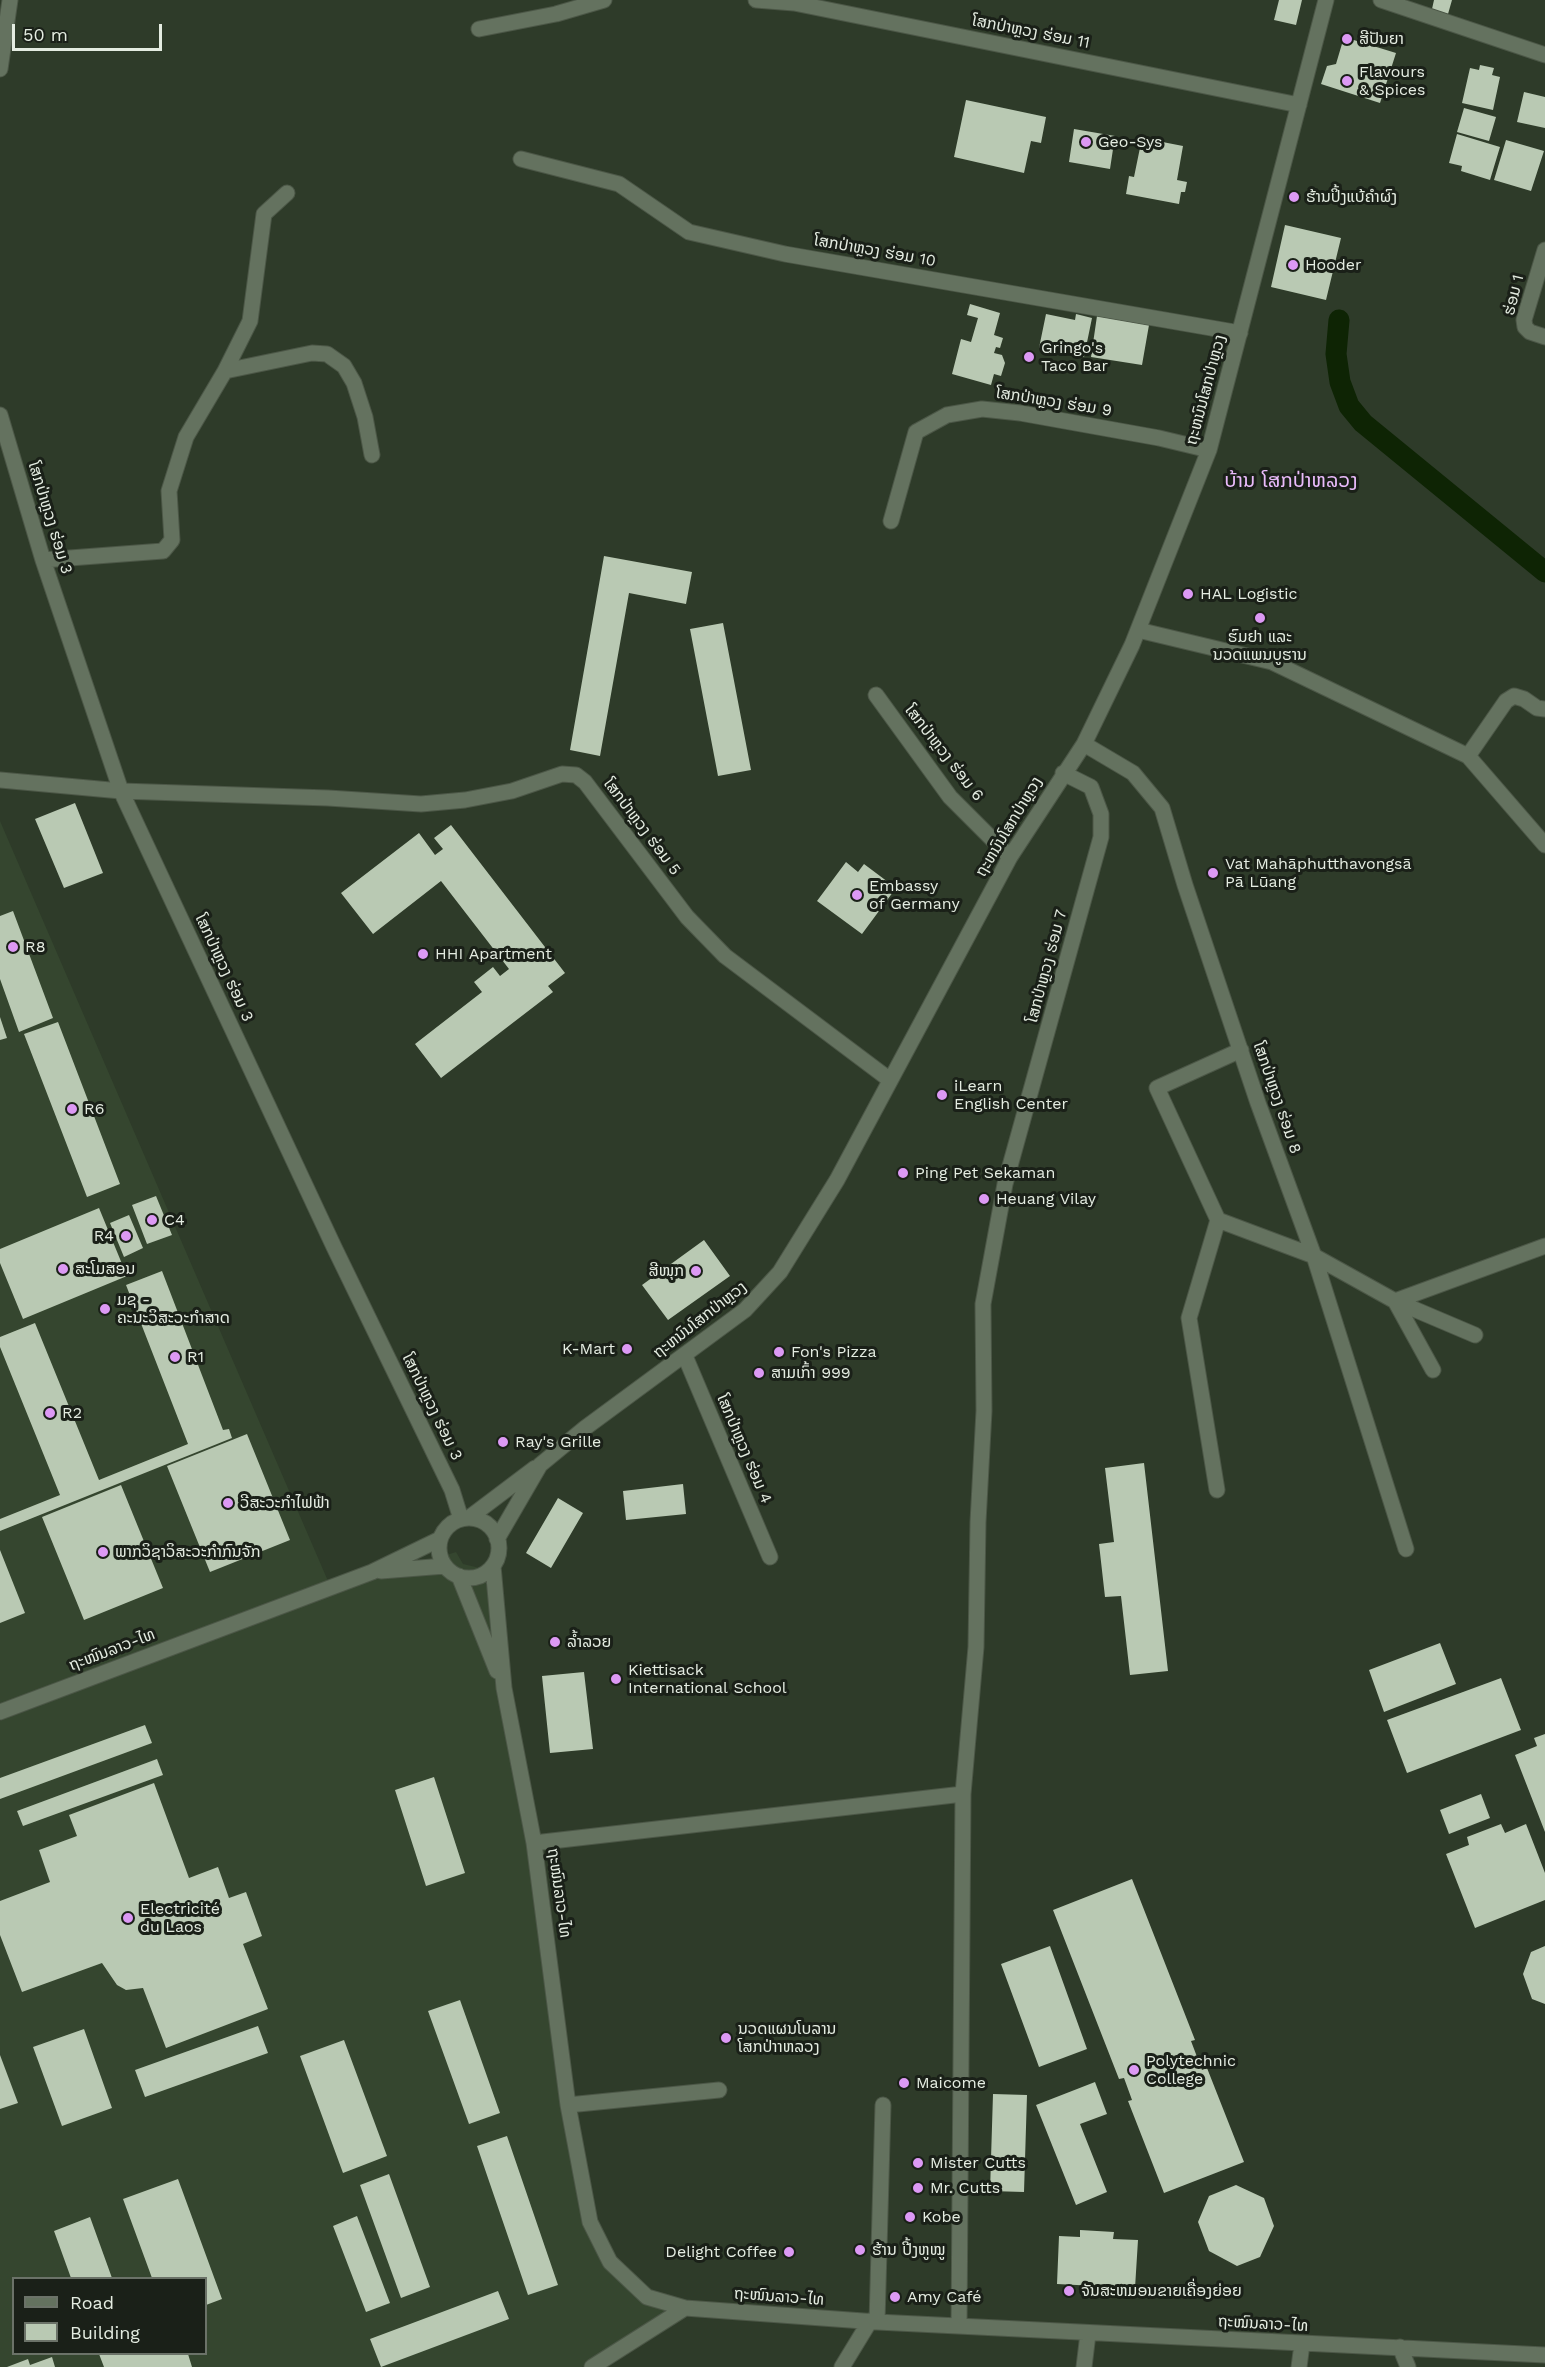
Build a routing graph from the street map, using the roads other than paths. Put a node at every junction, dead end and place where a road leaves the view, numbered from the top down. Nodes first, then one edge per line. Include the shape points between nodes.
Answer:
1 (10, 0) edge
2 (604, 0) edge
3 (756, 0) edge
4 (1326, 0) edge
5 (1381, 0) edge
6 (795, 2) edge
7 (479, 29) dead end
8 (1545, 55) edge
9 (0, 69) edge
10 (1299, 105) junction
11 (521, 159) dead end
12 (287, 193) dead end
13 (1545, 250) edge
14 (1240, 333) junction
15 (1545, 337) edge
16 (225, 371) junction
17 (0, 415) edge
18 (1209, 450) junction
19 (372, 455) dead end
20 (891, 521) dead end
21 (43, 560) junction
22 (1137, 630) junction
23 (876, 695) dead end
24 (1545, 709) edge
25 (1083, 744) junction
26 (1468, 756) junction
27 (1063, 773) junction
28 (0, 780) edge
29 (121, 791) junction
30 (1545, 845) edge
31 (1010, 857) junction
32 (1241, 1050) junction
33 (890, 1080) junction
34 (1218, 1220) junction
35 (1545, 1245) edge
36 (1314, 1257) junction
37 (1395, 1301) junction
38 (1475, 1335) dead end
39 (685, 1356) junction
40 (1433, 1371) dead end
41 (540, 1465) junction
42 (1217, 1490) dead end
43 (465, 1518) junction
44 (440, 1539) junction
45 (498, 1539) junction
46 (1406, 1549) dead end
47 (770, 1557) dead end
48 (445, 1566) junction
49 (493, 1566) junction
50 (372, 1572) junction
51 (459, 1576) junction
52 (504, 1688) junction
53 (0, 1712) edge
54 (963, 1794) junction
55 (534, 1843) junction
56 (719, 2090) dead end
57 (568, 2105) junction
58 (883, 2105) dead end
59 (685, 2308) junction
60 (873, 2322) junction
61 (959, 2326) junction
62 (1089, 2334) junction
63 (1302, 2344) junction
64 (1400, 2347) junction
65 (1545, 2355) edge
66 (592, 2367) edge
67 (842, 2367) edge
68 (1084, 2367) edge
69 (1299, 2367) edge
70 (1408, 2367) edge

1 - 9 street
2 - 7 street
3 - 6 street, ໂສກປ່າຫຼວງ ຮ່ອມ 11
4 - 10 street, ຖະຫນົນໂສກປ່າຫຼວງ
5 - 8 street
6 - 10 street, ໂສກປ່າຫຼວງ ຮ່ອມ 11
10 - 14 street, ຖະຫນົນໂສກປ່າຫຼວງ
11 - 14 street, ໂສກປ່າຫຼວງ ຮ່ອມ 10 via 619,184 689,232 797,256
12 - 16 street via 264,214 250,321
13 - 15 street, ຮ່ອມ 1 via 1524,320 1530,332
14 - 18 street, ຖະຫນົນໂສກປ່າຫຼວງ
16 - 19 street via 312,353 327,354 344,366 354,383
16 - 21 street via 186,437 169,491 171,540 163,551
17 - 21 street, ໂສກປ່າຫຼວງ ຮ່ອມ 3
18 - 20 street, ໂສກປ່າຫຼວງ ຮ່ອມ 9 via 1020,413 982,409 947,415 916,432
18 - 22 street, ຖະຫນົນໂສກປ່າຫຼວງ
21 - 29 street, ໂສກປ່າຫຼວງ ຮ່ອມ 3
22 - 25 street, ຖະຫນົນໂສກປ່າຫຼວງ
22 - 26 street via 1272,662
23 - 31 street, ໂສກປ່າຫຼວງ ຮ່ອມ 6 via 950,796
24 - 26 street via 1514,696 1506,701
25 - 27 street, ຖະຫນົນໂສກປ່າຫຼວງ
25 - 32 street, ໂສກປ່າຫຼວງ ຮ່ອມ 8 via 1133,773 1162,808
26 - 30 street
27 - 31 street, ຖະຫນົນໂສກປ່າຫຼວງ
27 - 54 street, ໂສກປ່າຫຼວງ ຮ່ອມ 7 via 1091,787 1101,814 1101,837 1005,1184 983,1304 984,1411 976,1647
28 - 29 street
29 - 33 street, ໂສກປ່າຫຼວງ ຮ່ອມ 5 via 420,804 465,800 512,791 562,774 576,775 687,917 725,956
29 - 43 street, ໂສກປ່າຫຼວງ ຮ່ອມ 3
31 - 33 street, ຖະຫນົນໂສກປ່າຫຼວງ
32 - 34 street via 1157,1088
32 - 36 street, ໂສກປ່າຫຼວງ ຮ່ອມ 8
33 - 39 street, ຖະຫນົນໂສກປ່າຫຼວງ via 815,1217 780,1272 745,1310
34 - 36 street
34 - 42 street via 1189,1318
35 - 37 street
36 - 37 street
36 - 46 street, ໂສກປ່າຫຼວງ ຮ່ອມ 8
37 - 38 street
37 - 40 street
39 - 41 street, ຖະຫນົນໂສກປ່າຫຼວງ
39 - 47 street, ໂສກປ່າຫຼວງ ຮ່ອມ 4
41 - 43 street
41 - 45 street, ຖະຫນົນໂສກປ່າຫຼວງ
43 - 44 street via 452,1523
43 - 45 street via 487,1524
44 - 48 street
44 - 50 street, ຖະໜົນລາວ-ໄທ
45 - 49 street
48 - 50 street, ຖະໜົນລາວ-ໄທ
48 - 51 street
49 - 51 street via 477,1577
49 - 52 street, ຖະໜົນລາວ-ໄທ
50 - 53 street, ຖະໜົນລາວ-ໄທ
51 - 52 street, ຖະໜົນລາວ-ໄທ
52 - 55 street, ຖະໜົນລາວ-ໄທ
54 - 55 street
54 - 61 street, ໂສກປ່າຫຼວງ ຮ່ອມ 7
55 - 57 street, ຖະໜົນລາວ-ໄທ
56 - 57 street
57 - 59 street, ຖະໜົນລາວ-ໄທ via 590,2222 610,2262 647,2297
58 - 60 street
59 - 60 street, ຖະໜົນລາວ-ໄທ
59 - 66 street
60 - 61 street, ຖະໜົນລາວ-ໄທ
60 - 67 street
61 - 62 street, ຖະໜົນລາວ-ໄທ
62 - 63 street, ຖະໜົນລາວ-ໄທ
62 - 68 street
63 - 64 street, ຖະໜົນລາວ-ໄທ
63 - 69 street
64 - 65 street, ຖະໜົນລາວ-ໄທ
64 - 70 street

